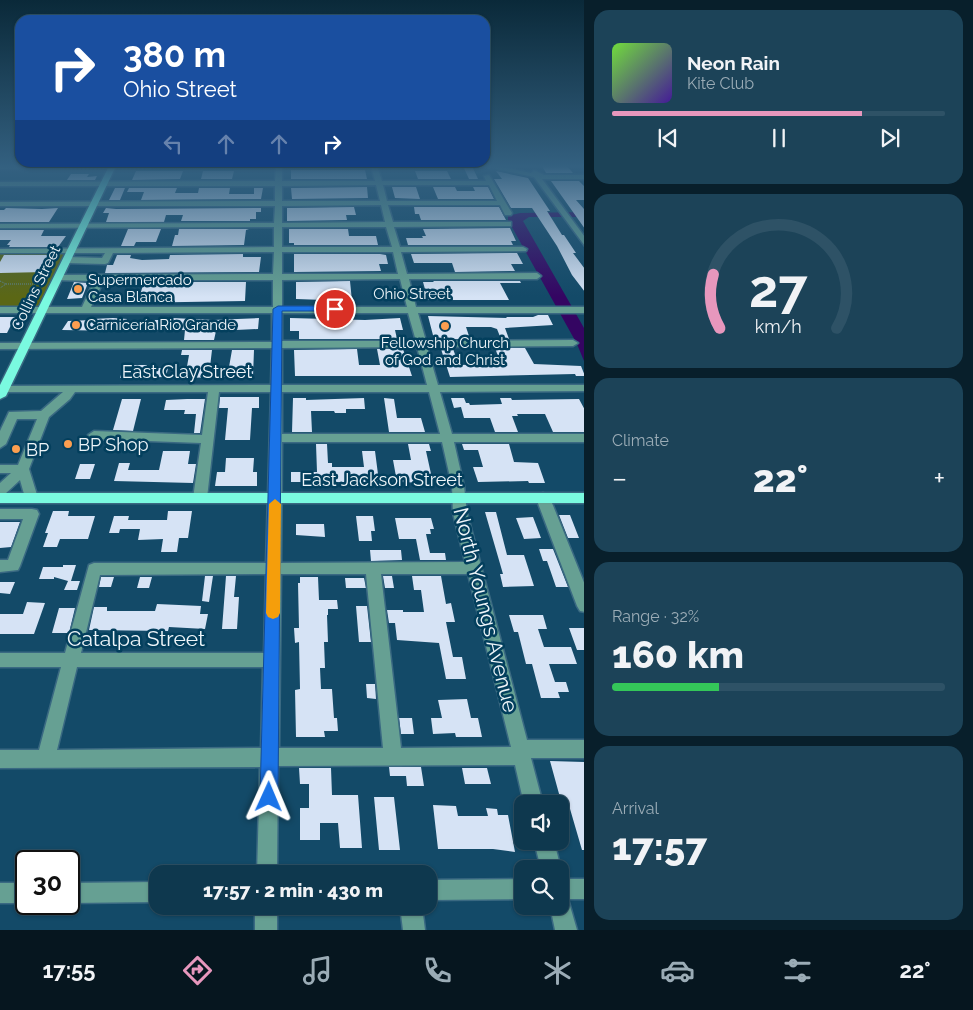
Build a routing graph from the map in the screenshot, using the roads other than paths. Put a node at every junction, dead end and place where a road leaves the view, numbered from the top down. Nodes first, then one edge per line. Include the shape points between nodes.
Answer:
1 (66, 209) edge
2 (92, 209) edge
3 (279, 209) edge
4 (386, 209) edge
5 (506, 209) edge
6 (560, 209) edge
7 (63, 210) joint
8 (508, 213) dead end
9 (390, 224) junction
10 (508, 224) dead end
11 (279, 225) junction
12 (0, 226) edge
13 (59, 226) junction
14 (84, 226) junction
15 (40, 233) dead end
16 (80, 234) junction
17 (584, 244) edge
18 (396, 249) junction
19 (523, 249) dead end
20 (278, 250) junction
21 (0, 251) edge
22 (71, 251) junction
23 (110, 251) junction
24 (67, 260) junction
25 (80, 260) junction
26 (59, 275) junction
27 (72, 275) junction
28 (537, 276) dead end
29 (278, 277) junction
30 (404, 277) junction
31 (102, 278) junction
32 (43, 309) junction
33 (86, 309) junction
34 (278, 309) junction
35 (412, 309) junction
36 (0, 310) edge
37 (580, 310) edge
38 (573, 343) dead end
39 (421, 344) junction
40 (277, 345) junction
41 (0, 346) edge
42 (24, 346) junction
43 (433, 388) junction
44 (584, 388) edge
45 (71, 389) junction
46 (214, 389) junction
47 (277, 389) junction
48 (1, 391) edge
49 (44, 415) junction
50 (94, 435) dead end
51 (276, 438) junction
52 (584, 438) edge
53 (208, 439) junction
54 (447, 439) junction
55 (0, 444) edge
56 (0, 469) edge
57 (23, 469) junction
58 (1, 498) edge
59 (32, 498) junction
60 (200, 498) junction
61 (275, 498) junction
62 (459, 498) junction
63 (543, 498) junction
64 (584, 498) edge
65 (0, 514) edge
66 (0, 566) edge
67 (274, 568) junction
68 (373, 568) junction
69 (474, 568) junction
70 (584, 606) edge
71 (0, 660) edge
72 (71, 660) junction
73 (272, 660) junction
74 (584, 748) edge
75 (521, 752) junction
76 (393, 757) junction
77 (46, 758) junction
78 (270, 758) junction
79 (0, 759) edge
80 (532, 795) edge
81 (267, 865) edge
82 (514, 889) edge
83 (569, 889) edge
84 (584, 889) edge
85 (437, 890) edge
86 (149, 892) edge
87 (0, 893) edge
88 (15, 893) edge
89 (80, 893) edge
90 (266, 915) edge
91 (412, 915) edge
92 (562, 915) edge
93 (266, 930) edge
94 (414, 930) edge
95 (566, 930) edge

1 - 7 street
2 - 14 main road, Collins Street
3 - 11 street
4 - 9 street, North Youngs Avenue
5 - 8 street
6 - 17 street
7 - 13 street
9 - 10 street
9 - 11 street
9 - 18 street, North Youngs Avenue
11 - 14 street
11 - 20 street
12 - 13 street
13 - 14 street
14 - 16 main road, Collins Street
15 - 16 street
16 - 22 main road, Collins Street
18 - 19 street
18 - 20 street
18 - 30 street, North Youngs Avenue
20 - 23 street
20 - 29 street
21 - 22 street
22 - 23 street
22 - 24 main road, Collins Street
23 - 25 street via 105,261
24 - 25 street
24 - 26 main road, Collins Street
25 - 27 street
26 - 27 street
26 - 32 main road, Collins Street
27 - 31 street
28 - 30 street
29 - 30 street
29 - 31 street
29 - 34 street
30 - 35 street, North Youngs Avenue
31 - 33 street via 96,284
32 - 33 street, Ohio Street
32 - 36 street, Ohio Street
32 - 42 main road, Collins Street
33 - 34 street, Ohio Street
34 - 35 street, Ohio Street
34 - 40 street
35 - 37 street, Ohio Street
35 - 39 street, North Youngs Avenue
38 - 39 street
39 - 40 street
39 - 43 street, North Youngs Avenue
40 - 42 street
40 - 47 street
41 - 42 street
42 - 48 main road, Collins Street
43 - 44 street, East Clay Street
43 - 47 street, East Clay Street
43 - 54 street, North Youngs Avenue
45 - 46 street, East Clay Street
45 - 48 street, East Clay Street
45 - 49 street
46 - 47 street, East Clay Street
46 - 53 street
47 - 51 street
49 - 55 street via 13,415
49 - 57 street
50 - 53 street
51 - 54 street
51 - 61 street
52 - 54 street
53 - 60 street
54 - 62 street, North Youngs Avenue
56 - 57 street
57 - 58 street
57 - 59 street
58 - 59 main road, East Jackson Street
59 - 60 main road, East Jackson Street
60 - 61 main road, East Jackson Street
61 - 62 main road, East Jackson Street
61 - 67 street
62 - 63 main road, East Jackson Street
62 - 69 street, North Youngs Avenue
63 - 64 main road, East Jackson Street
63 - 70 street
65 - 66 street via 32,514 13,566
67 - 68 street
67 - 72 street via 94,569
67 - 73 street
68 - 69 street
68 - 76 street
69 - 75 street, North Youngs Avenue
71 - 72 street, Catalpa Street
72 - 73 street, Catalpa Street
72 - 77 street
73 - 78 street
74 - 75 street
75 - 76 street
75 - 80 street, North Youngs Avenue
76 - 78 street
77 - 78 street
77 - 79 street
78 - 81 street
82 - 85 street
83 - 84 street
86 - 89 street
87 - 88 street
90 - 93 street
91 - 94 street
92 - 95 street

